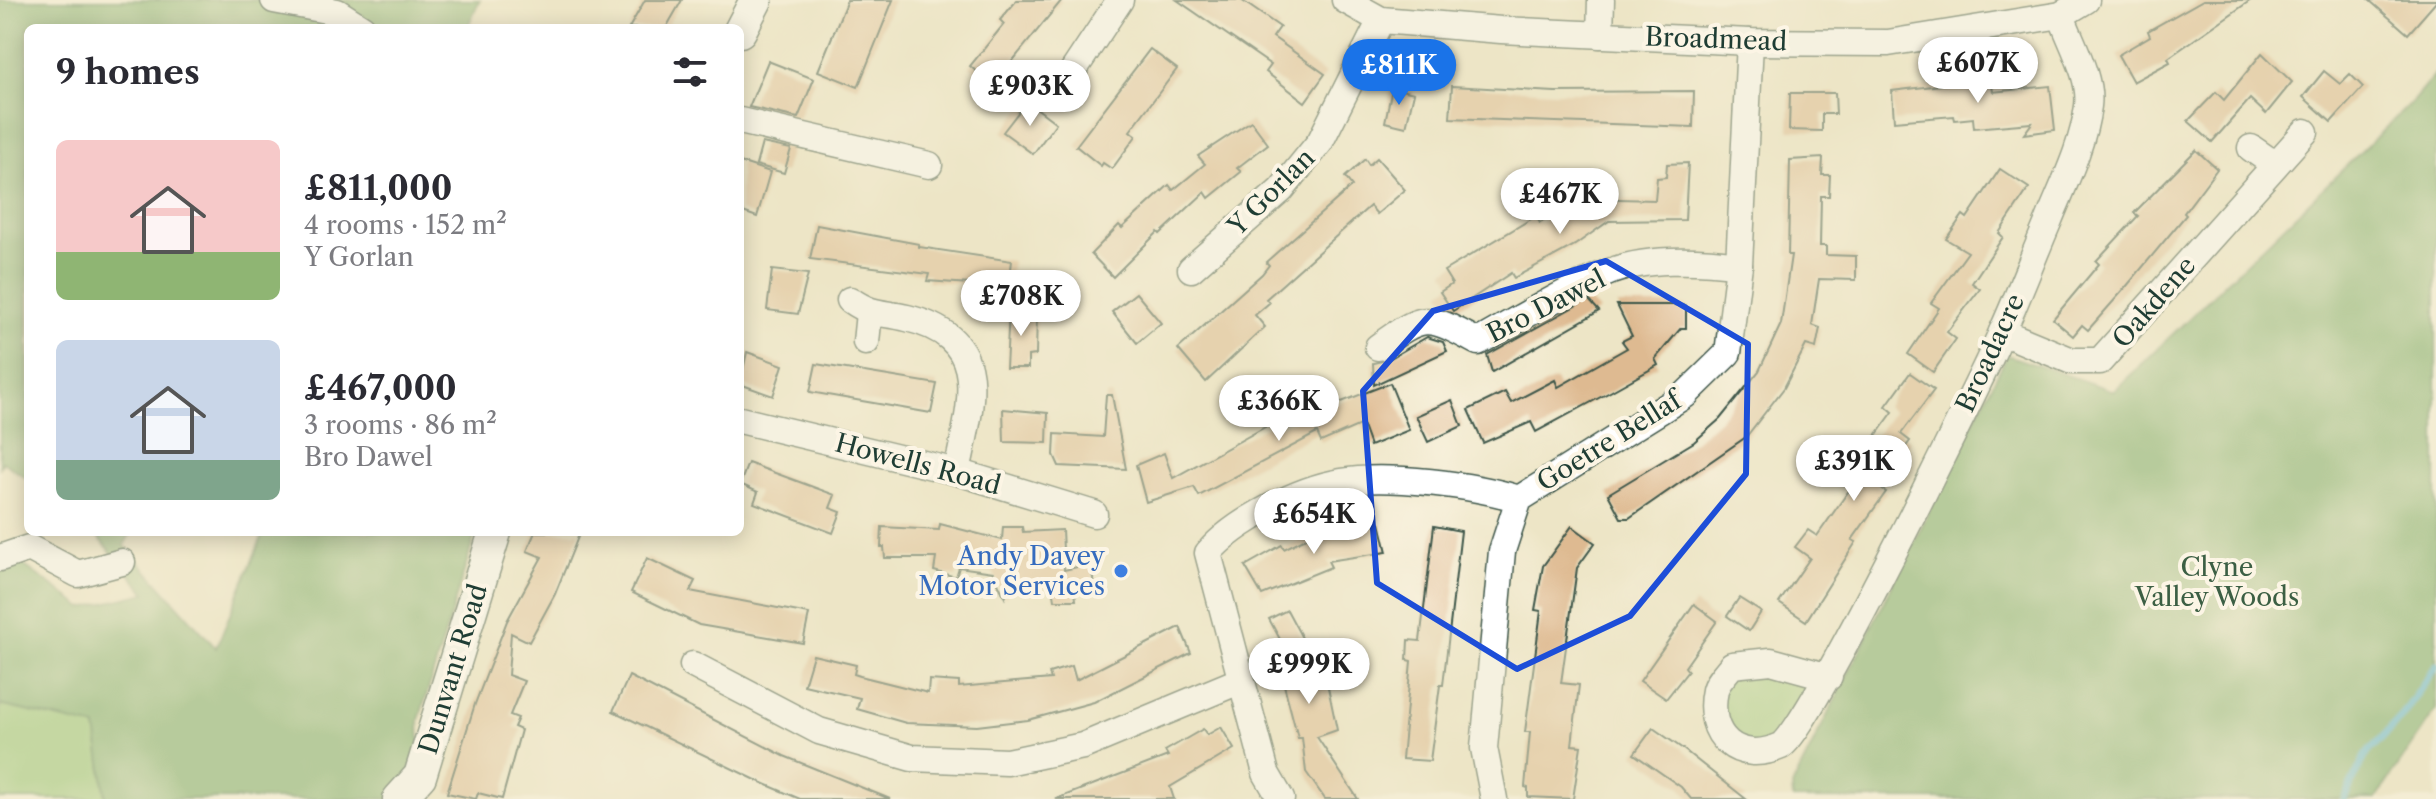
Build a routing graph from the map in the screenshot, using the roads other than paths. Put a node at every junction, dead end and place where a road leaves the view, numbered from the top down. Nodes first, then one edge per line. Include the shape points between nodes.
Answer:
1 (274, 0) edge
2 (756, 0) edge
3 (1120, 0) edge
4 (1345, 0) edge
5 (1601, 0) edge
6 (2086, 0) edge
7 (2061, 15) junction
8 (1381, 20) junction
9 (356, 24) edge
10 (744, 24) edge
11 (1600, 35) junction
12 (1750, 42) junction
13 (1074, 71) dead end
14 (744, 122) edge
15 (2305, 132) dead end
16 (2251, 148) dead end
17 (2274, 164) junction
18 (929, 165) dead end
19 (1739, 265) junction
20 (1192, 270) dead end
21 (2002, 332) junction
22 (866, 342) dead end
23 (1378, 347) dead end
24 (744, 421) edge
25 (957, 472) junction
26 (1519, 499) junction
27 (1094, 514) dead end
28 (494, 536) edge
29 (0, 558) edge
30 (122, 562) dead end
31 (693, 665) dead end
32 (1829, 677) junction
33 (1239, 681) junction
34 (410, 787) edge
35 (1275, 797) edge
36 (1494, 799) edge

1 - 9 street via 337,12
2 - 10 main road
3 - 13 street
4 - 8 street, Broadmead
5 - 11 street
6 - 7 street, Broadmead
7 - 12 street, Broadmead via 1888,43
7 - 21 street, Broadacre via 2089,104 2079,148
8 - 11 street, Broadmead
8 - 20 street, Y Gorlan via 1320,142 1281,190
11 - 12 street, Broadmead
12 - 19 street, Goetre Bellaf
14 - 18 street
15 - 17 street, Oakdene
16 - 17 street
17 - 21 street, Oakdene via 2100,361 2072,361
19 - 23 street, Bro Dawel via 1648,264 1606,273 1478,342 1452,328 1418,321
19 - 26 street, Goetre Bellaf via 1728,353 1685,395
21 - 32 street, Broadacre
22 - 25 street via 860,306 945,330 969,363 970,403
24 - 25 street, Howells Road
25 - 27 street, Howells Road
26 - 33 street via 1490,490 1343,481 1307,491 1225,533 1208,553
26 - 36 street, Goetre Bellaf via 1502,551 1484,748
28 - 34 main road, Dunvant Road
29 - 30 street via 29,548 78,574
31 - 33 street via 742,678 819,731 912,758 1007,762 1083,746
32 - 32 street, Broadacre via 1786,744 1764,752 1735,749 1722,736 1714,716 1716,687 1732,665 1771,661
33 - 35 street

